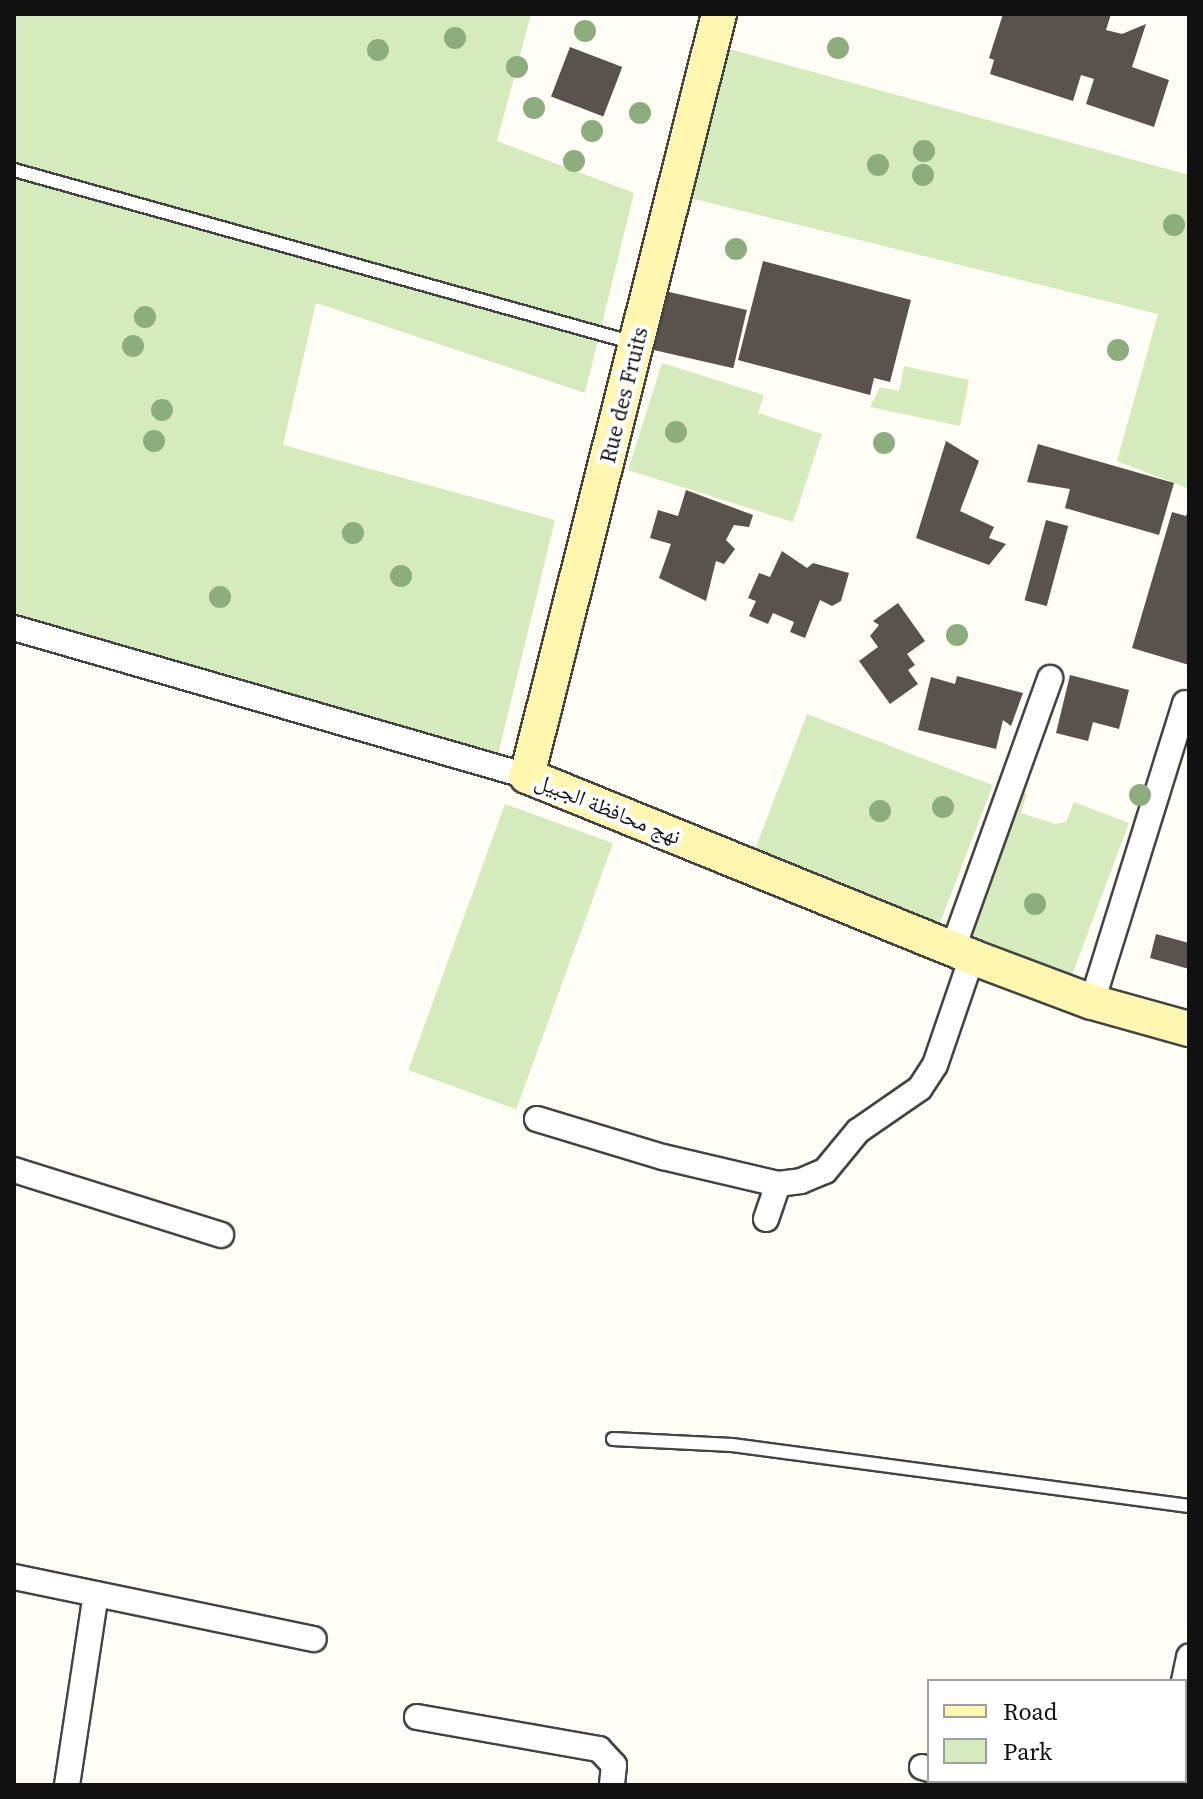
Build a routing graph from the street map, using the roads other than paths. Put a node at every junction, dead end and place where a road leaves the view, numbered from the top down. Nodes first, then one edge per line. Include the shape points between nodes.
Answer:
1 (719, 14) edge
2 (14, 170) edge
3 (637, 344) junction
4 (14, 628) edge
5 (1050, 678) dead end
6 (1185, 703) dead end
7 (527, 776) junction
8 (962, 953) junction
9 (1092, 1002) junction
10 (1189, 1029) edge
11 (537, 1119) dead end
12 (14, 1170) edge
13 (778, 1184) junction
14 (766, 1219) dead end
15 (221, 1235) dead end
16 (613, 1439) dead end
17 (1189, 1506) edge
18 (14, 1577) edge
19 (96, 1594) junction
20 (314, 1639) dead end
21 (1189, 1657) edge
22 (1184, 1679) edge
23 (417, 1717) dead end
24 (67, 1785) edge
25 (612, 1785) edge

1 - 3 street, Rue des Fruits
2 - 3 lane
3 - 7 street, Rue des Fruits
4 - 7 street, نهج محافظة الجبيل
5 - 8 street
6 - 9 street
7 - 8 street, نهج محافظة الجبيل
8 - 9 street, نهج محافظة الجبيل
8 - 13 street via 935,1065 920,1088 858,1131 825,1171
9 - 10 street, نهج محافظة الجبيل
11 - 13 street
12 - 15 street
13 - 14 street
16 - 17 lane via 732,1445
18 - 19 street
19 - 20 street
19 - 24 street
21 - 22 street
23 - 25 street via 599,1749 614,1765

